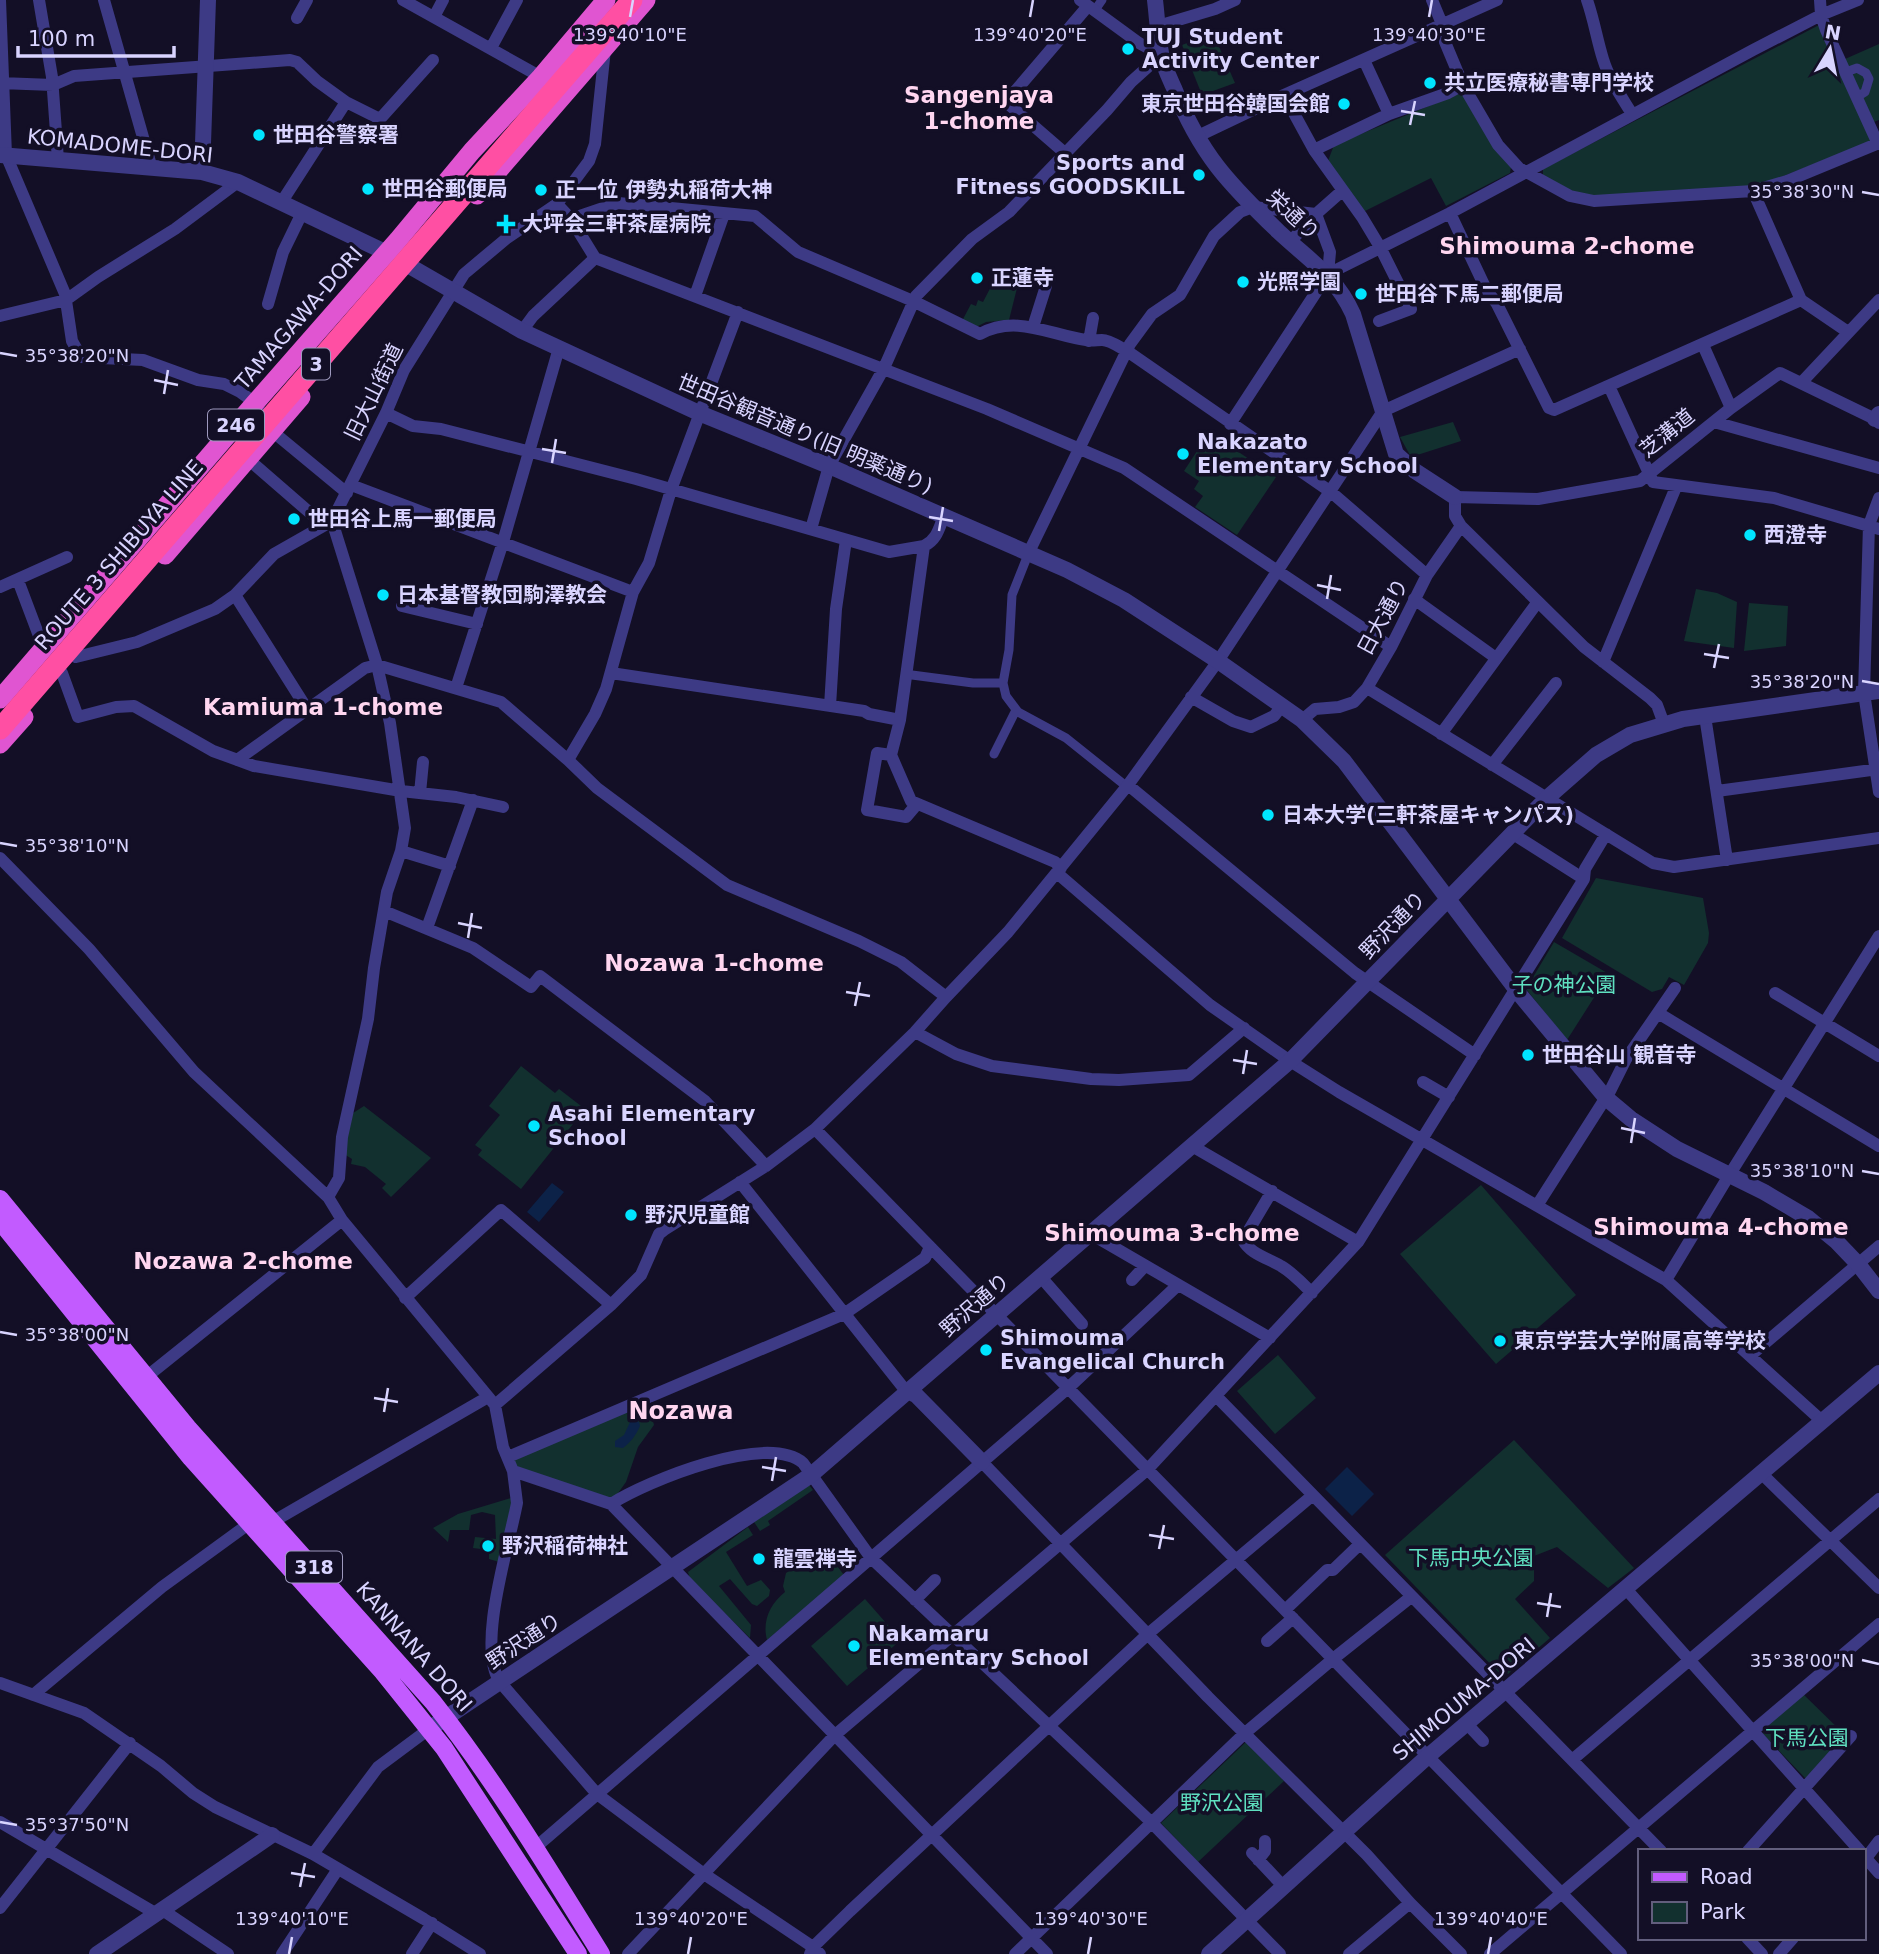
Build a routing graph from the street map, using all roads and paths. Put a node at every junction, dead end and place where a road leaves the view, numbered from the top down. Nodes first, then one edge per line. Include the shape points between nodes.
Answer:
1 (0, 0) edge
2 (39, 0) edge
3 (104, 0) edge
4 (208, 0) edge
5 (307, 0) edge
6 (403, 0) edge
7 (443, 0) edge
8 (517, 0) edge
9 (606, 0) edge
10 (615, 0) edge
11 (632, 0) edge
12 (646, 0) edge
13 (1155, 0) edge
14 (1235, 0) edge
15 (1432, 0) edge
16 (1497, 0) edge
17 (1587, 0) edge
18 (1820, 0) edge
19 (1858, 0) edge
20 (1091, 4) edge
21 (1821, 15) junction
22 (434, 17) junction
23 (297, 18) dead end
24 (1442, 24) junction
25 (1158, 26) junction
26 (491, 48) junction
27 (605, 49) junction
28 (1161, 55) junction
29 (433, 60) dead end
30 (1364, 60) junction
31 (207, 66) junction
32 (124, 72) junction
33 (1846, 72) junction
34 (541, 77) junction
35 (2, 83) edge
36 (53, 85) junction
37 (1463, 85) junction
38 (1284, 95) junction
39 (1857, 97) junction
40 (346, 102) junction
41 (1389, 114) junction
42 (1632, 114) junction
43 (1196, 137) junction
44 (1878, 144) edge
45 (1314, 150) junction
46 (1066, 154) junction
47 (3, 155) edge
48 (58, 160) junction
49 (152, 169) junction
50 (1525, 171) junction
51 (202, 172) junction
52 (238, 183) junction
53 (1342, 191) junction
54 (1753, 191) junction
55 (281, 203) junction
56 (557, 204) junction
57 (1253, 206) junction
58 (302, 212) junction
59 (1450, 213) junction
60 (724, 214) junction
61 (1316, 214) junction
62 (571, 219) junction
63 (1290, 242) junction
64 (1380, 247) junction
65 (387, 253) junction
66 (595, 258) junction
67 (412, 267) junction
68 (1328, 274) junction
69 (1046, 286) dead end
70 (452, 292) junction
71 (695, 296) junction
72 (914, 298) junction
73 (66, 300) junction
74 (1801, 300) junction
75 (1879, 300) edge
76 (268, 304) dead end
77 (738, 312) junction
78 (0, 316) edge
79 (1093, 318) dead end
80 (1379, 321) dead end
81 (1033, 327) junction
82 (522, 331) junction
83 (1848, 332) junction
84 (1089, 341) junction
85 (1703, 345) junction
86 (559, 348) junction
87 (1520, 349) junction
88 (1127, 351) junction
89 (884, 368) junction
90 (1801, 383) junction
91 (1609, 386) junction
92 (255, 403) junction
93 (1731, 408) junction
94 (1383, 411) junction
95 (386, 413) junction
96 (699, 413) junction
97 (1878, 419) edge
98 (1714, 422) junction
99 (1230, 424) junction
100 (272, 431) junction
101 (1081, 447) junction
102 (527, 451) junction
103 (248, 459) junction
104 (830, 466) junction
105 (1879, 468) edge
106 (1650, 475) junction
107 (1676, 486) junction
108 (349, 489) junction
109 (671, 490) junction
110 (1331, 492) junction
111 (1455, 497) junction
112 (1879, 498) edge
113 (944, 516) junction
114 (328, 523) junction
115 (1461, 526) junction
116 (1874, 527) edge
117 (811, 529) junction
118 (846, 540) junction
119 (503, 542) junction
120 (924, 546) junction
121 (1030, 552) junction
122 (67, 556) dead end
123 (1278, 570) junction
124 (1427, 575) junction
125 (21, 578) junction
126 (0, 587) edge
127 (634, 592) junction
128 (235, 595) junction
129 (1414, 599) junction
130 (1537, 603) junction
131 (401, 606) dead end
132 (477, 624) junction
133 (39, 636) dead end
134 (1391, 647) junction
135 (76, 657) junction
136 (1496, 658) junction
137 (1217, 661) junction
138 (1603, 662) junction
139 (377, 665) junction
140 (62, 673) junction
141 (611, 673) junction
142 (912, 675) dead end
143 (1003, 683) junction
144 (1556, 683) dead end
145 (456, 688) junction
146 (1367, 688) junction
147 (1871, 692) edge
148 (1191, 696) junction
149 (0, 699) edge
150 (830, 706) junction
151 (1282, 706) junction
152 (0, 708) edge
153 (307, 709) junction
154 (1016, 710) junction
155 (1705, 716) junction
156 (900, 720) junction
157 (1302, 720) junction
158 (1664, 724) junction
159 (0, 729) edge
160 (1441, 734) junction
161 (0, 744) edge
162 (994, 754) dead end
163 (891, 755) junction
164 (237, 760) junction
165 (568, 760) junction
166 (423, 762) dead end
167 (1492, 765) junction
168 (1877, 769) edge
169 (1127, 785) junction
170 (401, 791) junction
171 (1717, 791) junction
172 (1879, 792) edge
173 (420, 793) junction
174 (1547, 798) junction
175 (473, 800) junction
176 (916, 804) junction
177 (503, 807) dead end
178 (1513, 834) junction
179 (1606, 834) junction
180 (1879, 838) edge
181 (401, 850) junction
182 (0, 858) edge
183 (1727, 860) junction
184 (450, 866) junction
185 (1059, 870) junction
186 (1584, 879) junction
187 (1447, 900) junction
188 (384, 911) junction
189 (427, 928) junction
190 (1879, 936) edge
191 (1367, 982) junction
192 (1675, 988) dead end
193 (1516, 989) junction
194 (1774, 993) dead end
195 (946, 997) junction
196 (1658, 1013) junction
197 (1824, 1024) junction
198 (1244, 1028) junction
199 (915, 1032) junction
200 (1475, 1055) junction
201 (1879, 1056) edge
202 (1290, 1061) junction
203 (1423, 1082) dead end
204 (1784, 1089) junction
205 (1449, 1097) junction
206 (1605, 1098) junction
207 (814, 1129) junction
208 (1422, 1140) junction
209 (1192, 1146) junction
210 (1879, 1146) edge
211 (766, 1166) junction
212 (1729, 1176) junction
213 (740, 1182) junction
214 (1272, 1191) junction
215 (328, 1197) junction
216 (0, 1199) edge
217 (1538, 1204) junction
218 (342, 1220) junction
219 (0, 1221) edge
220 (1091, 1234) junction
221 (1358, 1242) junction
222 (1879, 1246) edge
223 (930, 1247) junction
224 (1858, 1264) junction
225 (1145, 1266) junction
226 (1040, 1276) junction
227 (1132, 1280) dead end
228 (1667, 1280) junction
229 (1178, 1285) junction
230 (1879, 1291) edge
231 (1312, 1293) junction
232 (405, 1298) junction
233 (611, 1305) junction
234 (844, 1314) junction
235 (996, 1315) junction
236 (1082, 1324) dead end
237 (1270, 1338) junction
238 (1751, 1355) junction
239 (1879, 1373) edge
240 (140, 1383) junction
241 (1067, 1389) junction
242 (908, 1391) junction
243 (1217, 1397) junction
244 (491, 1401) junction
245 (1822, 1421) junction
246 (508, 1457) junction
247 (982, 1462) junction
248 (1147, 1469) junction
249 (513, 1471) junction
250 (1761, 1473) junction
251 (811, 1475) junction
252 (1313, 1494) junction
253 (1879, 1499) edge
254 (611, 1504) junction
255 (274, 1521) junction
256 (250, 1523) junction
257 (1830, 1541) junction
258 (1062, 1544) junction
259 (1360, 1544) junction
260 (871, 1558) junction
261 (1236, 1560) junction
262 (673, 1568) junction
263 (935, 1580) dead end
264 (1879, 1588) edge
265 (1626, 1589) junction
266 (1412, 1597) junction
267 (915, 1600) junction
268 (1289, 1614) junction
269 (1879, 1624) edge
270 (1149, 1633) junction
271 (953, 1635) junction
272 (1267, 1641) dead end
273 (757, 1656) junction
274 (1333, 1659) junction
275 (1689, 1660) junction
276 (500, 1682) junction
277 (3, 1689) edge
278 (1505, 1692) junction
279 (33, 1695) junction
280 (446, 1718) junction
281 (1467, 1724) junction
282 (1050, 1727) junction
283 (429, 1730) junction
284 (1752, 1731) junction
285 (1245, 1733) junction
286 (835, 1735) junction
287 (1852, 1736) dead end
288 (1483, 1741) dead end
289 (130, 1743) junction
290 (1427, 1757) junction
291 (1572, 1760) junction
292 (1805, 1789) junction
293 (597, 1794) junction
294 (0, 1822) edge
295 (1151, 1822) junction
296 (1639, 1828) junction
297 (1344, 1832) junction
298 (272, 1835) junction
299 (932, 1836) junction
300 (1265, 1841) dead end
301 (1879, 1841) edge
302 (537, 1847) junction
303 (1659, 1849) edge
304 (1750, 1849) edge
305 (1856, 1849) edge
306 (47, 1850) junction
307 (313, 1854) junction
308 (1865, 1855) edge
309 (1865, 1859) edge
310 (338, 1869) junction
311 (1879, 1873) edge
312 (704, 1874) junction
313 (1284, 1887) junction
314 (1562, 1893) junction
315 (1410, 1903) junction
316 (0, 1908) edge
317 (158, 1911) junction
318 (1247, 1920) junction
319 (432, 1923) junction
320 (1032, 1938) junction
321 (1748, 1940) edge
322 (1792, 1940) edge
323 (815, 1952) edge
324 (97, 1954) edge
325 (228, 1954) edge
326 (282, 1954) edge
327 (412, 1954) edge
328 (480, 1954) edge
329 (578, 1954) edge
330 (601, 1954) edge
331 (628, 1954) edge
332 (1015, 1954) edge
333 (1047, 1954) edge
334 (1209, 1954) edge
335 (1280, 1954) edge
336 (1349, 1954) edge
337 (1461, 1954) edge
338 (1490, 1954) edge
339 (1620, 1954) edge
340 (1762, 1954) edge
341 (1779, 1954) edge

1 - 35 street
2 - 36 street
3 - 32 street
4 - 31 street
5 - 23 street
6 - 22 street
7 - 22 street
8 - 26 street
9 - 34 highway, TAMAGAWA-DORI / 246
10 - 152 highway, ROUTE 3 SHIBUYA LINE / 3
11 - 159 highway, ROUTE 3 SHIBUYA LINE / 3, bridge
12 - 27 highway, 246
13 - 25 street, 栄通り
14 - 25 street
15 - 24 street
16 - 24 street
17 - 42 street via 1603,61
18 - 21 street
19 - 21 street
20 - 28 street
20 - 46 street via 1006,102
21 - 33 street
21 - 42 street
22 - 26 street
24 - 30 street
24 - 37 street
25 - 28 street, 栄通り
26 - 34 street
27 - 56 street, 旧大山街道 via 595,144 580,176
27 - 67 highway, 246
28 - 43 street, 栄通り
28 - 46 street
29 - 40 street via 380,119
30 - 38 street
30 - 41 street
31 - 32 street
31 - 40 street via 290,60
31 - 51 street
32 - 36 street via 74,76
32 - 49 street
33 - 39 street
33 - 39 street via 1857,68 1871,79 1866,92
34 - 65 highway, TAMAGAWA-DORI / 246
35 - 36 street
35 - 47 street
36 - 48 street
37 - 41 street
37 - 50 street via 1499,145
38 - 43 street
38 - 45 street
39 - 44 street
40 - 55 street
41 - 45 street
42 - 50 street
43 - 57 street, 栄通り via 1212,163
44 - 54 street
45 - 53 street
46 - 72 street
47 - 48 street, KOMADOME-DORI
47 - 73 street
48 - 49 street, KOMADOME-DORI
49 - 51 street, KOMADOME-DORI
50 - 54 street via 1570,196 1594,201
50 - 59 street
51 - 52 street, KOMADOME-DORI
52 - 55 street, KOMADOME-DORI
52 - 73 street
53 - 61 street
53 - 64 street
54 - 74 street
55 - 58 street, KOMADOME-DORI
56 - 62 street
56 - 70 street, 旧大山街道 via 481,258
57 - 61 street
57 - 63 street, 栄通り
57 - 88 street via 1214,236 1180,295 1152,314
58 - 65 street, KOMADOME-DORI
58 - 76 street via 283,252
59 - 64 street
59 - 87 street
60 - 62 street via 618,203
60 - 71 street
60 - 72 street via 755,216 798,252
61 - 63 street
61 - 68 street via 1330,252
62 - 66 street
63 - 68 street, 栄通り
64 - 68 street
64 - 80 street via 1411,309
65 - 67 street, KOMADOME-DORI
65 - 92 highway, TAMAGAWA-DORI / 246
66 - 71 street
66 - 82 street
67 - 70 street, 世田谷観音通り(旧 明薬通り)
67 - 100 highway, 246
68 - 94 street, 栄通り via 1353,314
68 - 99 street
69 - 81 street
70 - 82 street, 世田谷観音通り(旧 明薬通り)
70 - 95 street, 旧大山街道 via 404,370
71 - 77 street
72 - 81 street via 980,334 1013,325
72 - 89 street
73 - 78 street
73 - 92 street via 72,341 81,358 143,360 198,380 224,384
74 - 83 street
74 - 85 street
75 - 83 street
77 - 89 street
77 - 96 street
79 - 84 street
81 - 84 street
82 - 86 street, 世田谷観音通り(旧 明薬通り)
83 - 90 street
84 - 88 street via 1105,339
85 - 91 street
85 - 93 street
86 - 96 street, 世田谷観音通り(旧 明薬通り)
86 - 102 street
87 - 91 street via 1549,408
87 - 94 street
88 - 99 street
88 - 101 street
89 - 101 street
89 - 104 street
90 - 93 street, 芝溝道 via 1780,373
90 - 97 street, 芝溝道
91 - 106 street
92 - 100 street
92 - 149 highway, TAMAGAWA-DORI / 246
93 - 98 street, 芝溝道
94 - 110 street
94 - 111 street, 栄通り via 1396,454
95 - 102 street via 413,426
95 - 108 street, 旧大山街道
96 - 104 street, 世田谷観音通り(旧 明薬通り)
96 - 109 street
98 - 105 street
98 - 106 street, 芝溝道
99 - 110 street
100 - 103 highway, 246
100 - 108 street
101 - 121 street
101 - 123 street via 1124,468
102 - 109 street
102 - 119 street
103 - 114 street
103 - 135 highway, 246
104 - 113 street, 世田谷観音通り(旧 明薬通り)
104 - 117 street
106 - 107 street via 1653,482
106 - 111 street, 芝溝道 via 1640,481 1538,499
107 - 116 street via 1774,498
107 - 138 street
108 - 114 street, 旧大山街道
108 - 119 street
109 - 117 street
109 - 127 street via 653,551
110 - 123 street
110 - 124 street
111 - 115 street via 1455,516
112 - 116 street
113 - 120 street via 936,536
113 - 121 street, 世田谷観音通り(旧 明薬通り)
114 - 128 street via 274,554
114 - 139 street
115 - 124 street, 日大通り
115 - 130 street
116 - 147 street
117 - 118 street
118 - 120 street via 889,552
118 - 150 street
119 - 127 street
119 - 132 street
120 - 156 street
121 - 137 street, 世田谷観音通り(旧 明薬通り) via 1124,600
121 - 143 street via 1012,595
122 - 125 street
123 - 134 street
123 - 137 street
124 - 129 street, 日大通り
125 - 126 street
125 - 133 street
127 - 141 street
128 - 135 street via 200,616 137,642
128 - 153 street
129 - 134 street, 日大通り
129 - 136 street
130 - 136 street
130 - 138 street
131 - 132 street
132 - 145 street
134 - 146 street, 日大通り
135 - 140 highway, 246
136 - 160 street
137 - 148 street
137 - 151 street, 世田谷観音通り(旧 明薬通り)
138 - 158 street via 1657,705
139 - 145 street
139 - 153 street via 365,668
139 - 170 street
140 - 161 highway, 246
140 - 164 street via 78,717 134,706
141 - 150 street
141 - 165 street via 595,715
142 - 143 street
143 - 154 street
144 - 167 street
145 - 165 street via 501,702
146 - 157 street, 日大通り via 1354,702 1315,709
146 - 160 street
147 - 155 street, 野沢通り
147 - 168 street
148 - 151 street via 1251,727 1275,716
148 - 169 street
150 - 156 street
151 - 157 street, 世田谷観音通り(旧 明薬通り)
153 - 164 street
154 - 162 street
154 - 169 street via 1066,738
155 - 158 street, 野沢通り
155 - 171 street
156 - 163 street
157 - 187 street, 世田谷観音通り(旧 明薬通り) via 1343,761
158 - 174 street, 野沢通り via 1615,742
160 - 167 street
163 - 176 street
163 - 176 street via 877,753 867,810 905,817
164 - 170 street
165 - 195 street via 597,788 727,885 901,962
166 - 173 street
167 - 174 street
168 - 171 street
168 - 172 street
169 - 185 street
169 - 191 street
170 - 173 street
170 - 181 street via 405,828
171 - 183 street
173 - 175 street
174 - 178 street, 野沢通り
174 - 179 street
175 - 177 street
175 - 184 street
176 - 185 street via 962,821
178 - 186 street
178 - 187 street, 野沢通り
179 - 183 street via 1664,866
179 - 186 street
180 - 183 street
181 - 184 street
181 - 188 street
182 - 215 street via 89,948 194,1072
184 - 189 street
185 - 195 street
185 - 198 street via 1183,983
186 - 193 street
187 - 191 street, 野沢通り
187 - 193 street, 世田谷観音通り(旧 明薬通り)
188 - 189 street
188 - 215 street via 338,1178
189 - 211 street via 474,948 531,987 540,976 705,1101
190 - 197 street
191 - 200 street
191 - 202 street, 野沢通り
192 - 196 street
193 - 200 street
193 - 206 street, 世田谷観音通り(旧 明薬通り)
194 - 197 street
195 - 199 street
196 - 204 street
196 - 206 street
197 - 201 street
197 - 204 street
198 - 199 street via 1189,1075 1119,1080 992,1066 956,1054
198 - 202 street
199 - 207 street
200 - 205 street
202 - 208 street
202 - 209 street, 野沢通り
203 - 205 street
204 - 210 street
204 - 212 street
205 - 208 street
206 - 212 street via 1660,1139
206 - 217 street
207 - 211 street
207 - 223 street
208 - 217 street
208 - 221 street
209 - 214 street
209 - 220 street, 野沢通り
211 - 213 street
212 - 224 street via 1808,1219
212 - 228 street
213 - 233 street via 659,1234 641,1275
213 - 234 street
214 - 221 street
214 - 231 street via 1243,1240 1247,1247 1297,1277
215 - 218 street
216 - 240 main road, KANNANA DORI / 318
217 - 228 street
218 - 232 street
218 - 240 street
219 - 240 main road, KANNANA DORI / 318
220 - 225 street
220 - 226 street, 野沢通り
221 - 231 street
222 - 224 street
223 - 234 street via 925,1258
223 - 235 street
224 - 230 street
224 - 238 street
225 - 227 street
225 - 229 street
226 - 235 street, 野沢通り
226 - 236 street
228 - 238 street
229 - 237 street
229 - 241 street
231 - 237 street
232 - 233 street via 501,1210
232 - 244 street
233 - 244 street
234 - 242 street
234 - 246 street
235 - 241 street
235 - 242 street, 野沢通り
237 - 243 street
238 - 245 street
239 - 245 street, SHIMOUMA-DORI
240 - 255 main road, KANNANA DORI / 318
240 - 256 main road, KANNANA DORI / 318 via 191,1458
241 - 247 street
241 - 248 street
242 - 247 street
242 - 251 street, 野沢通り
243 - 248 street
243 - 252 street
244 - 246 street
244 - 255 street
245 - 250 street, SHIMOUMA-DORI
246 - 249 street
247 - 258 street
247 - 260 street
248 - 258 street
248 - 261 street
249 - 254 street
249 - 276 street via 517,1503 489,1644 493,1671
250 - 257 street
250 - 265 street, SHIMOUMA-DORI
251 - 254 street via 794,1455 720,1459 667,1477
251 - 260 street
251 - 262 street, 野沢通り
252 - 259 street
252 - 261 street
253 - 257 street
254 - 262 street
255 - 280 main road, KANNANA DORI / 318
256 - 279 street via 162,1587
256 - 283 main road, KANNANA DORI / 318
257 - 264 street
257 - 275 street
258 - 270 street
258 - 271 street
259 - 266 street
259 - 268 street via 1333,1570 1327,1570
260 - 267 street
260 - 273 street
261 - 268 street
261 - 270 street
262 - 273 street
262 - 276 street, 野沢通り
263 - 267 street
265 - 275 street
265 - 278 street, SHIMOUMA-DORI
266 - 274 street
266 - 278 street
267 - 271 street
268 - 272 street
268 - 274 street
269 - 284 street
270 - 282 street
270 - 285 street
271 - 282 street
271 - 286 street
273 - 286 street
273 - 293 street
274 - 285 street
274 - 290 street
275 - 284 street
275 - 291 street
276 - 280 street, 野沢通り
276 - 293 street
277 - 279 street
278 - 281 street, SHIMOUMA-DORI
278 - 291 street
279 - 289 street via 84,1713
280 - 283 street, 野沢通り
280 - 302 main road, KANNANA DORI / 318
281 - 288 street
281 - 290 street, SHIMOUMA-DORI
282 - 295 street
282 - 299 street
283 - 307 street, 野沢通り via 378,1767
283 - 329 main road, KANNANA DORI / 318
284 - 292 street
284 - 296 street
285 - 295 street
285 - 297 street
286 - 299 street
286 - 312 street
287 - 292 street
289 - 298 street via 215,1807
289 - 306 street
290 - 297 street, SHIMOUMA-DORI
290 - 314 street
291 - 296 street
292 - 304 street
292 - 305 street
293 - 302 street
293 - 312 street
294 - 306 street
295 - 318 street
295 - 320 street
296 - 303 street
296 - 314 street
297 - 313 street, SHIMOUMA-DORI
297 - 315 street
298 - 307 street
298 - 317 street
299 - 320 street
299 - 323 street
300 - 313 street via 1265,1851 1255,1857
301 - 308 street
302 - 330 main road, KANNANA DORI / 318
306 - 316 street
306 - 317 street
307 - 310 street
309 - 311 street
310 - 319 street
310 - 326 street
312 - 323 street
312 - 331 street
313 - 318 street, SHIMOUMA-DORI
314 - 338 street
314 - 339 street
315 - 336 street
315 - 337 street
317 - 324 street
317 - 325 street
318 - 334 street, SHIMOUMA-DORI
318 - 335 street
319 - 327 street
319 - 328 street
320 - 332 street
320 - 333 street
321 - 340 street
322 - 341 street

